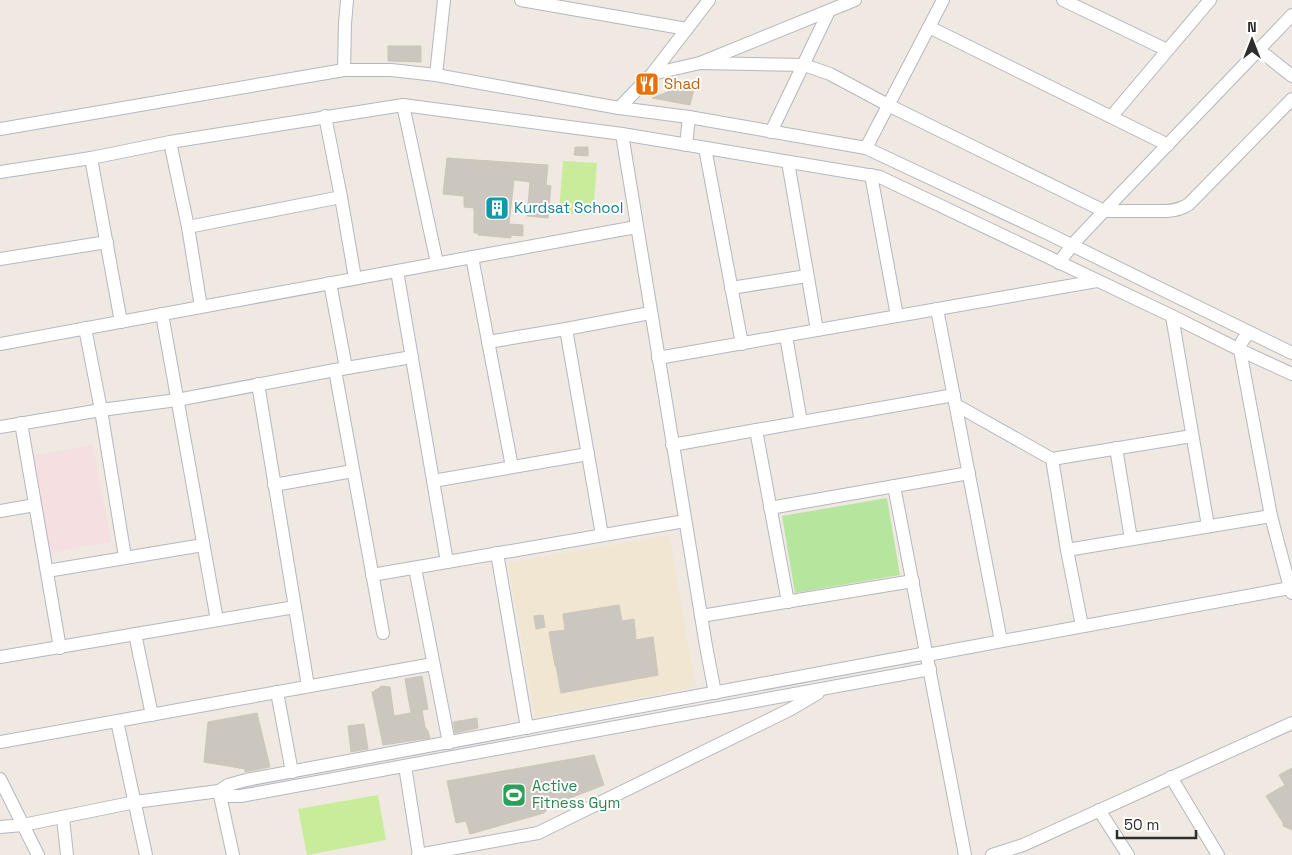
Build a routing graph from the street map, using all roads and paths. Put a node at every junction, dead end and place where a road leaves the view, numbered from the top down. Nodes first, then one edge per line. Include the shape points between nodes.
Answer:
1 (347, 0) edge
2 (444, 0) edge
3 (526, 0) edge
4 (708, 0) edge
5 (855, 0) edge
6 (943, 0) edge
7 (1063, 0) edge
8 (1210, 0) edge
9 (829, 11) junction
10 (1292, 15) edge
11 (929, 27) junction
12 (687, 29) junction
13 (1258, 49) junction
14 (1167, 50) junction
15 (700, 63) junction
16 (804, 65) junction
17 (344, 70) junction
18 (652, 74) junction
19 (436, 75) junction
20 (1292, 76) edge
21 (1292, 99) edge
22 (403, 105) junction
23 (888, 106) junction
24 (619, 108) junction
25 (325, 116) junction
26 (690, 117) junction
27 (1111, 117) junction
28 (0, 129) edge
29 (771, 132) junction
30 (622, 134) junction
31 (170, 142) junction
32 (686, 145) junction
33 (1168, 145) junction
34 (705, 148) junction
35 (866, 148) junction
36 (91, 158) junction
37 (788, 162) junction
38 (0, 172) edge
39 (871, 175) junction
40 (341, 197) junction
41 (1104, 211) junction
42 (188, 227) junction
43 (636, 227) junction
44 (107, 242) junction
45 (1072, 245) junction
46 (472, 257) junction
47 (0, 259) edge
48 (437, 263) junction
49 (1058, 263) junction
50 (397, 271) junction
51 (808, 276) junction
52 (355, 278) junction
53 (1097, 281) junction
54 (330, 283) junction
55 (731, 288) junction
56 (201, 307) junction
57 (937, 309) junction
58 (650, 313) junction
59 (162, 314) junction
60 (897, 316) junction
61 (1172, 316) junction
62 (121, 322) junction
63 (85, 328) junction
64 (566, 329) junction
65 (817, 330) junction
66 (1251, 333) junction
67 (786, 336) junction
68 (488, 342) junction
69 (0, 344) edge
70 (742, 344) junction
71 (1240, 350) junction
72 (1292, 353) edge
73 (412, 357) junction
74 (658, 358) junction
75 (340, 369) junction
76 (1292, 374) edge
77 (258, 384) junction
78 (177, 400) junction
79 (955, 400) junction
80 (101, 410) junction
81 (801, 422) junction
82 (21, 424) junction
83 (0, 427) edge
84 (756, 430) junction
85 (1192, 436) junction
86 (672, 445) junction
87 (1116, 448) junction
88 (588, 454) junction
89 (1052, 459) junction
90 (512, 467) junction
91 (353, 471) junction
92 (968, 473) junction
93 (433, 482) junction
94 (274, 485) junction
95 (894, 486) junction
96 (35, 505) junction
97 (770, 508) junction
98 (0, 511) edge
99 (1272, 516) junction
100 (685, 521) junction
101 (1208, 526) junction
102 (602, 535) junction
103 (1131, 540) junction
104 (204, 545) junction
105 (1067, 550) junction
106 (497, 553) junction
107 (125, 557) junction
108 (447, 562) junction
109 (414, 568) junction
110 (47, 571) junction
111 (372, 575) junction
112 (913, 581) junction
113 (1291, 589) edge
114 (788, 602) junction
115 (295, 608) junction
116 (701, 616) junction
117 (217, 620) junction
118 (1082, 626) junction
119 (135, 634) junction
120 (383, 634) dead end
121 (1001, 641) junction
122 (60, 648) junction
123 (927, 654) junction
124 (0, 657) edge
125 (433, 664) junction
126 (930, 669) junction
127 (308, 686) junction
128 (828, 688) junction
129 (277, 692) junction
130 (715, 693) junction
131 (152, 715) junction
132 (117, 721) junction
133 (1292, 723) edge
134 (527, 728) junction
135 (0, 742) edge
136 (449, 743) junction
137 (405, 766) junction
138 (292, 772) junction
139 (1171, 777) junction
140 (0, 779) edge
141 (219, 791) junction
142 (135, 802) junction
143 (1100, 810) junction
144 (63, 818) junction
145 (23, 825) junction
146 (0, 826) edge
147 (1026, 850) edge
148 (38, 855) edge
149 (67, 855) edge
150 (146, 855) edge
151 (233, 855) edge
152 (418, 855) edge
153 (966, 855) edge
154 (992, 855) edge
155 (1128, 855) edge
156 (1218, 855) edge

1 - 17 street
2 - 19 street
3 - 12 street
4 - 12 street
5 - 9 street
6 - 11 street
7 - 14 street
8 - 14 street
9 - 15 street
9 - 16 street
10 - 13 street
11 - 23 street
11 - 27 street
12 - 18 street
13 - 20 street
13 - 33 street
14 - 27 street
15 - 16 street
15 - 18 street
16 - 23 street via 830,74
16 - 29 street
17 - 19 street
17 - 28 street
18 - 24 street
19 - 24 street
21 - 41 street via 1183,208
22 - 25 street
22 - 30 street
22 - 48 street
23 - 35 street
23 - 41 street
24 - 26 street
25 - 31 street
25 - 40 street
26 - 29 street
26 - 32 street
27 - 33 street
29 - 35 street
30 - 32 street
30 - 43 street
31 - 36 street
31 - 42 street
32 - 34 street
33 - 41 street
34 - 37 street
34 - 55 street
35 - 45 street
36 - 38 street
36 - 44 street
37 - 39 street
37 - 51 street
39 - 49 street
39 - 60 street
40 - 42 street
40 - 52 street
41 - 45 street
42 - 56 street
43 - 46 street
43 - 58 street
44 - 47 street
44 - 62 street
45 - 49 street
45 - 66 street
46 - 48 street
46 - 68 street
48 - 50 street
49 - 53 street
50 - 52 street
50 - 73 street
51 - 55 street
51 - 65 street
52 - 54 street
53 - 57 street
53 - 61 street
54 - 56 street
54 - 75 street
55 - 70 street
56 - 59 street
57 - 60 street
57 - 79 street
58 - 64 street
58 - 74 street
59 - 62 street
59 - 78 street
60 - 65 street
61 - 71 street
61 - 85 street
62 - 63 street
63 - 69 street
63 - 80 street
64 - 68 street
64 - 88 street
65 - 67 street
66 - 71 street via 1242,341
66 - 72 street
67 - 70 street
67 - 81 street
68 - 90 street
70 - 74 street
71 - 76 street
71 - 99 street
73 - 75 street
73 - 93 street
74 - 86 street
75 - 77 street
75 - 91 street
77 - 78 street
77 - 94 street
78 - 80 street
78 - 104 street
79 - 81 street
79 - 89 street
79 - 92 street
80 - 82 street
80 - 107 street
81 - 84 street
82 - 83 street
82 - 96 street
84 - 86 street
84 - 97 street
85 - 87 street
85 - 101 street
86 - 100 street
87 - 89 street
87 - 103 street
88 - 90 street
88 - 102 street
89 - 105 street
90 - 93 street
91 - 94 street
91 - 111 street
92 - 95 street
92 - 121 street
93 - 108 street
94 - 115 street
95 - 97 street
95 - 112 street
96 - 98 street
96 - 110 street
97 - 114 street
99 - 101 street
99 - 113 street
100 - 102 street
100 - 116 street
101 - 103 street
102 - 106 street
103 - 105 street
104 - 107 street
104 - 117 street
105 - 118 street
106 - 108 street
106 - 134 street
107 - 110 street
108 - 109 street
109 - 111 street
109 - 125 street
110 - 122 street
111 - 120 street
112 - 114 street
112 - 123 street
113 - 118 street
114 - 116 street
115 - 117 street
115 - 127 street
116 - 130 street
117 - 119 street
118 - 121 street
119 - 122 street
119 - 131 street
121 - 123 street
122 - 124 street
123 - 126 street
123 - 130 street
125 - 127 street
125 - 136 street
126 - 128 street
126 - 153 street
127 - 129 street
128 - 137 street
128 - 152 street via 538,833
129 - 131 street
129 - 138 street
130 - 134 street
131 - 132 street
132 - 135 street
132 - 142 street
133 - 139 street
134 - 136 street
136 - 138 street
137 - 141 street via 241,796 228,796
137 - 152 street
138 - 141 street via 234,783
139 - 143 street
139 - 156 street
140 - 145 street
141 - 142 street
141 - 151 street
142 - 144 street
142 - 150 street
143 - 147 street
143 - 155 street
144 - 145 street
144 - 149 street
145 - 146 street
145 - 148 street
147 - 154 street

